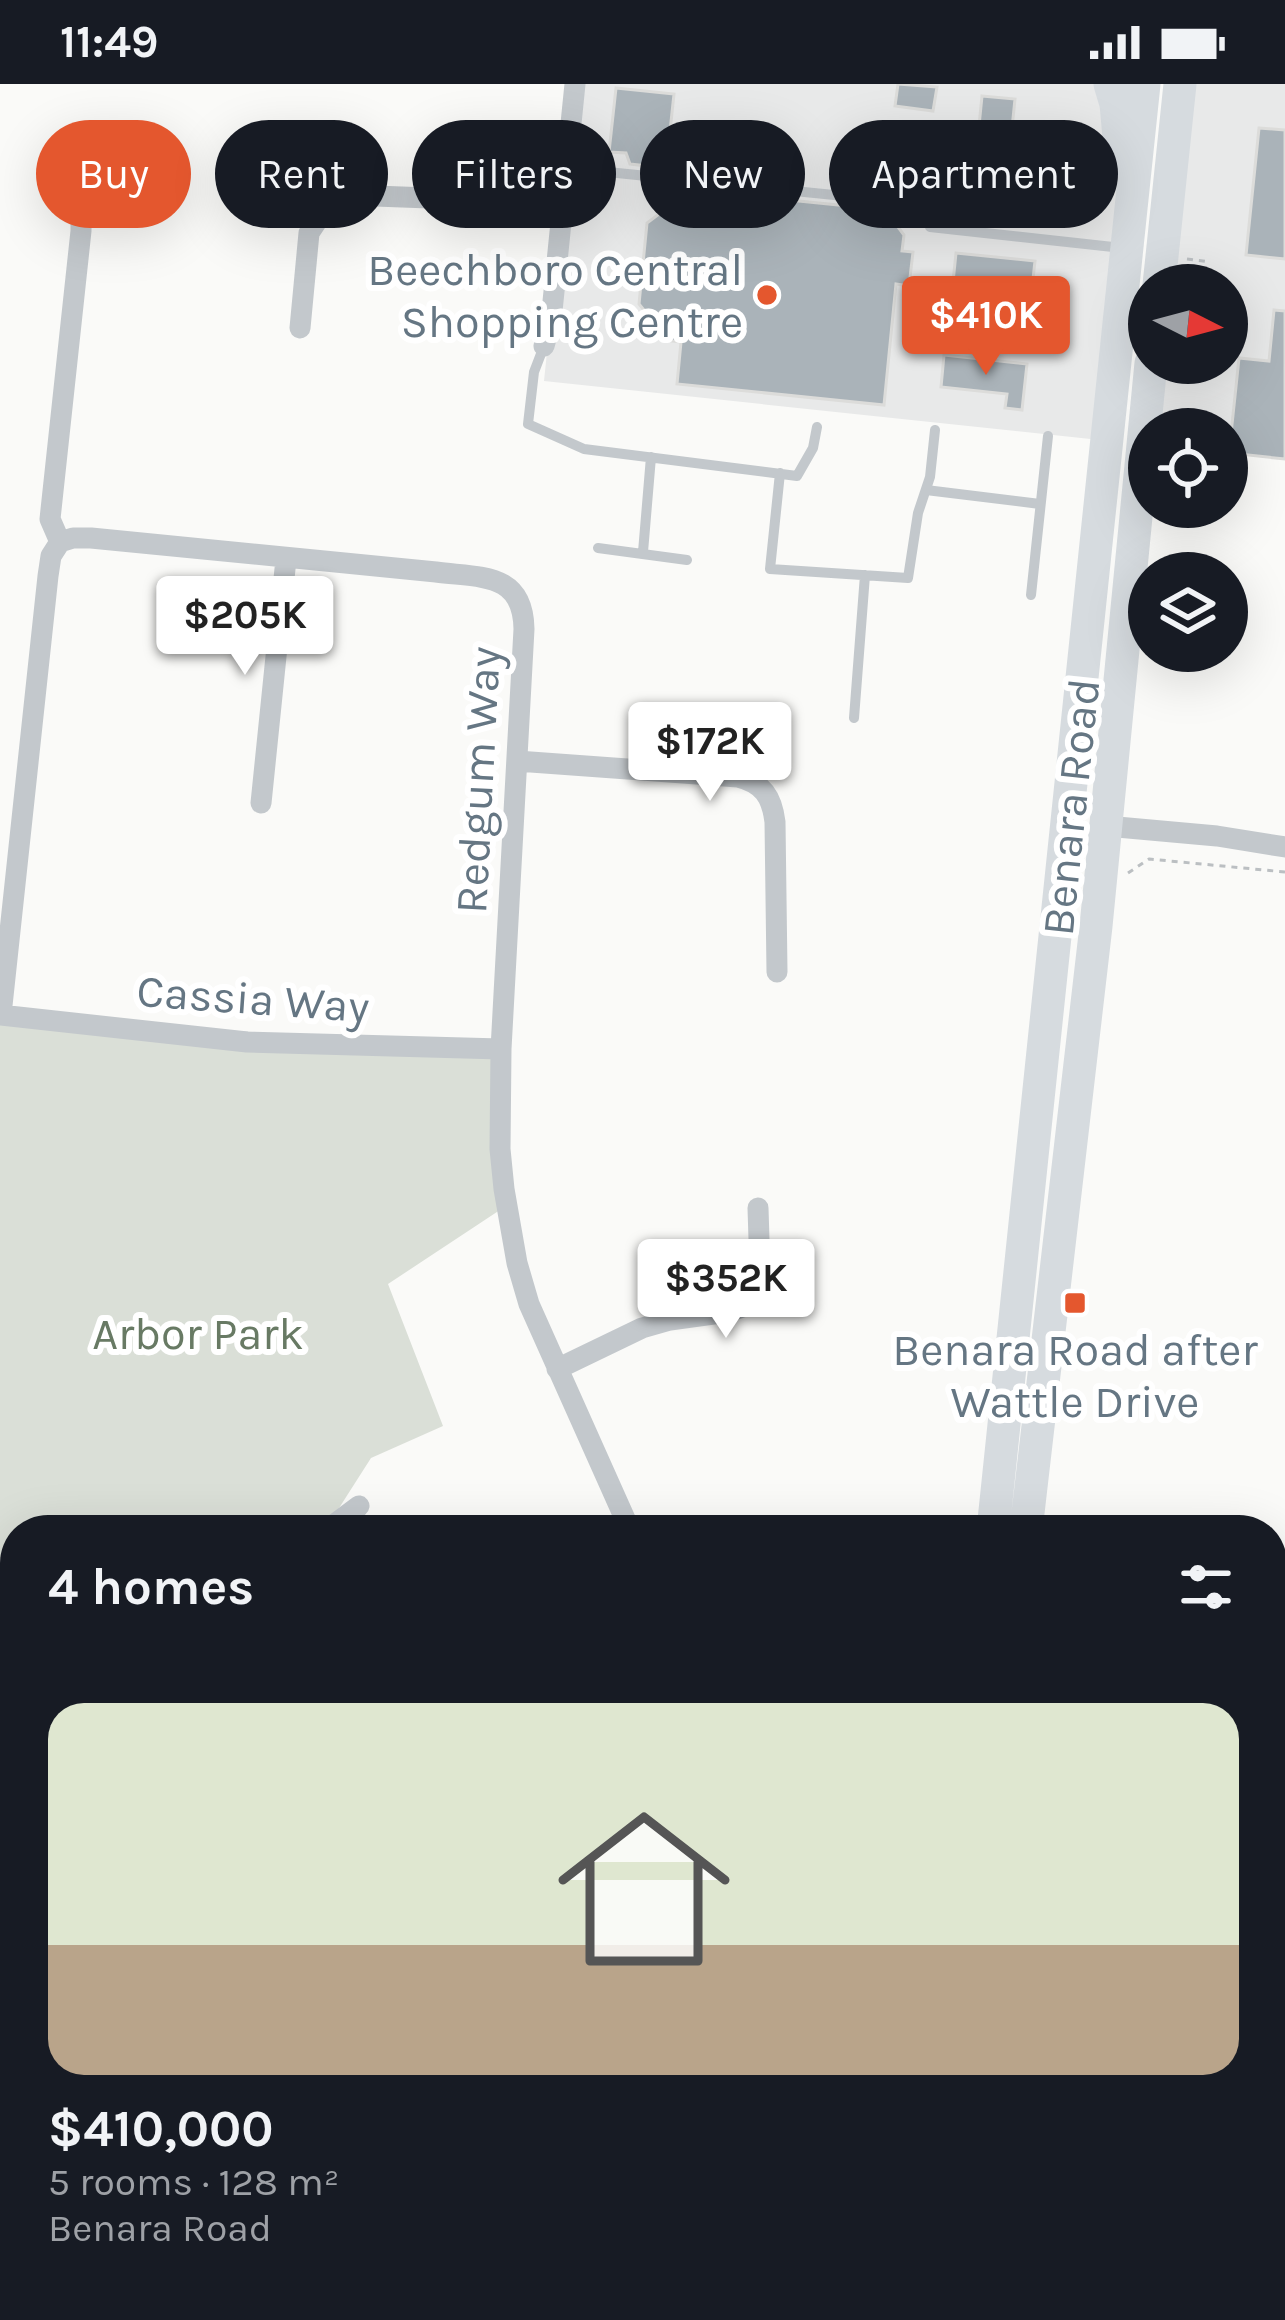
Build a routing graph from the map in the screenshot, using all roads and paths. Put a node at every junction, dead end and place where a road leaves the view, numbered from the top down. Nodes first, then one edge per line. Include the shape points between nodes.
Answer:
1 (574, 84) edge
2 (1110, 84) edge
3 (1144, 84) edge
4 (1180, 84) edge
5 (571, 120) edge
6 (616, 173) edge
7 (412, 197) edge
8 (82, 228) edge
9 (560, 228) edge
10 (1120, 248) junction
11 (1210, 262) dead end
12 (1154, 264) edge
13 (1167, 264) edge
14 (1203, 264) edge
15 (300, 328) dead end
16 (544, 346) joint
17 (1141, 384) edge
18 (1126, 418) junction
19 (817, 427) dead end
20 (935, 430) dead end
21 (1048, 436) dead end
22 (651, 457) junction
23 (780, 473) junction
24 (926, 490) junction
25 (1040, 504) junction
26 (60, 542) junction
27 (598, 548) dead end
28 (643, 553) junction
29 (286, 559) junction
30 (687, 560) dead end
31 (865, 575) junction
32 (1031, 595) dead end
33 (854, 718) dead end
34 (517, 761) junction
35 (261, 803) dead end
36 (1069, 823) junction
37 (1106, 826) junction
38 (1285, 847) edge
39 (1285, 872) edge
40 (1121, 878) dead end
41 (777, 972) dead end
42 (0, 1016) edge
43 (501, 1049) junction
44 (758, 1208) dead end
45 (1044, 1211) junction
46 (557, 1369) junction
47 (359, 1506) dead end
48 (347, 1515) edge
49 (623, 1515) edge
50 (996, 1515) edge
51 (1027, 1515) edge

1 - 5 street
2 - 10 main road via 1122,155
3 - 10 main road
4 - 13 main road
6 - 10 lane via 932,205 930,227
7 - 15 street via 348,195 329,203 309,232
8 - 26 street via 50,519
9 - 16 street
10 - 12 main road
10 - 18 main road via 1106,307
11 - 14 path
16 - 22 lane via 529,424 584,449
17 - 18 main road, Benara Road
18 - 36 main road, Benara Road
18 - 37 main road, Benara Road
19 - 23 lane via 797,476
20 - 24 lane
21 - 25 lane
22 - 23 lane
22 - 28 lane
23 - 31 lane via 770,569
24 - 25 lane
24 - 31 lane via 908,578
25 - 32 lane
26 - 29 street, Redgum Way via 91,538
26 - 42 street via 48,575
27 - 28 lane
28 - 30 lane
29 - 34 street, Redgum Way via 505,584 524,612
29 - 35 street
31 - 33 lane
34 - 41 street via 752,780 773,804
34 - 43 street, Redgum Way
36 - 37 main road
36 - 45 main road, Benara Road
37 - 38 street
37 - 45 main road, Benara Road
39 - 40 path via 1149,859
42 - 43 street, Cassia Way via 247,1042
43 - 46 street, Redgum Way via 509,1226
44 - 46 street via 760,1271 742,1307 642,1328
45 - 50 main road, Benara Road
45 - 51 main road, Benara Road
46 - 49 street, Redgum Way
47 - 48 street

